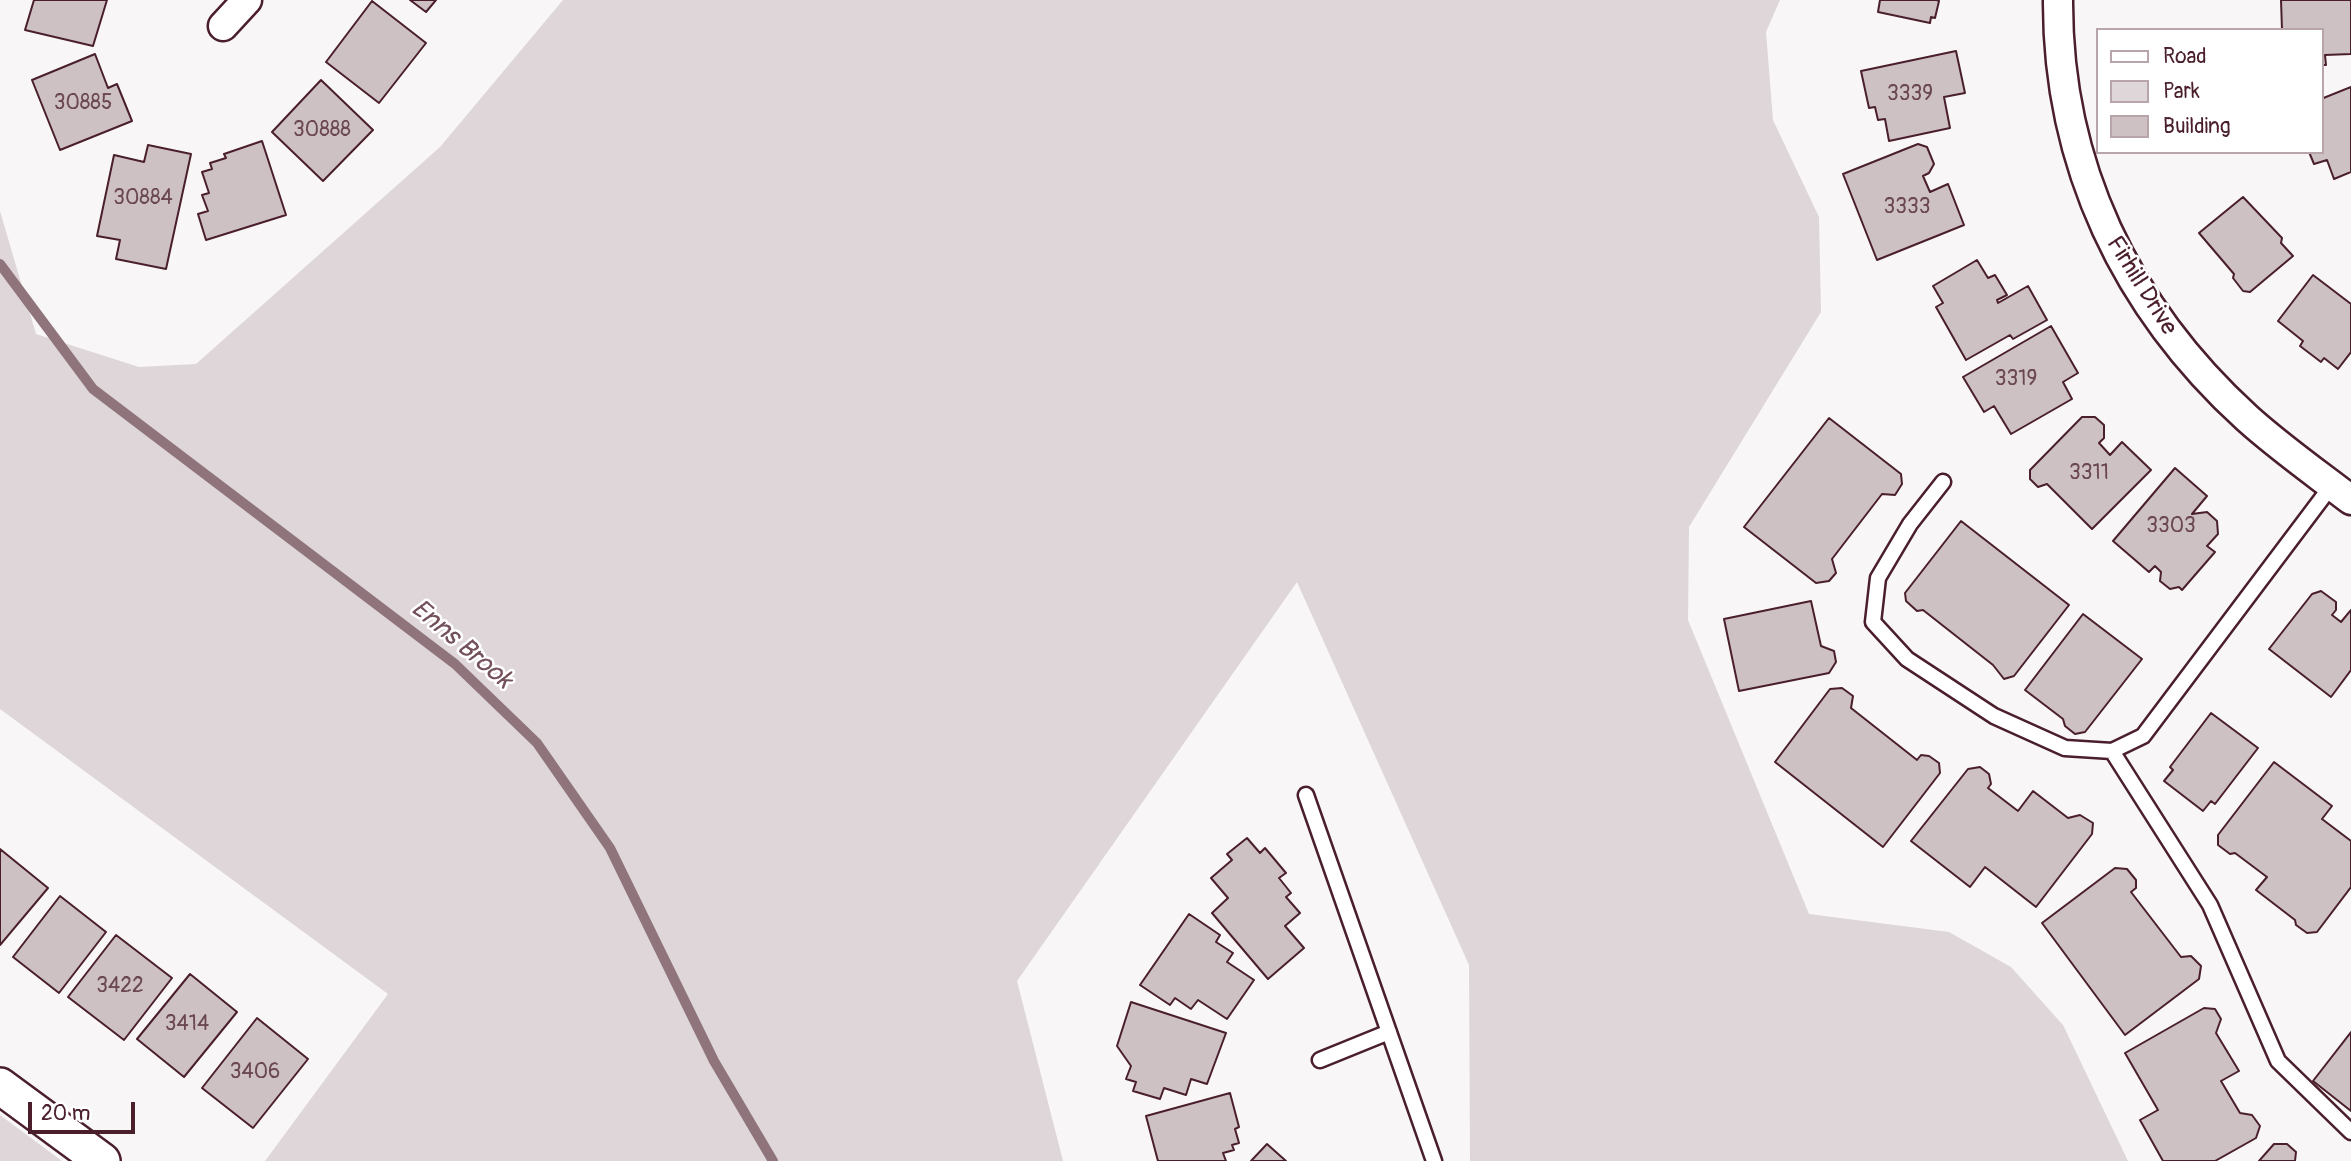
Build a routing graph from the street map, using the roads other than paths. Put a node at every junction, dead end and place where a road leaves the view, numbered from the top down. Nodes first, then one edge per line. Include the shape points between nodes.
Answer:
1 (247, 0) edge
2 (2058, 0) edge
3 (223, 26) dead end
4 (1943, 482) dead end
5 (2341, 493) edge
6 (2112, 751) junction
7 (1306, 795) dead end
8 (1389, 1032) junction
9 (1320, 1060) dead end
10 (0, 1086) edge
11 (2351, 1132) edge
12 (102, 1161) edge
13 (1434, 1161) edge

1 - 3 street
2 - 5 street, Firhill Drive via 2063,88 2077,150 2097,212 2124,267 2158,321 2197,367 2247,418
4 - 6 lane via 1910,524 1878,578 1872,622 1907,659 1994,716 2065,748
5 - 6 lane via 2143,736
6 - 11 lane via 2210,905 2278,1060
7 - 8 lane
8 - 9 lane
8 - 13 lane
10 - 12 street

